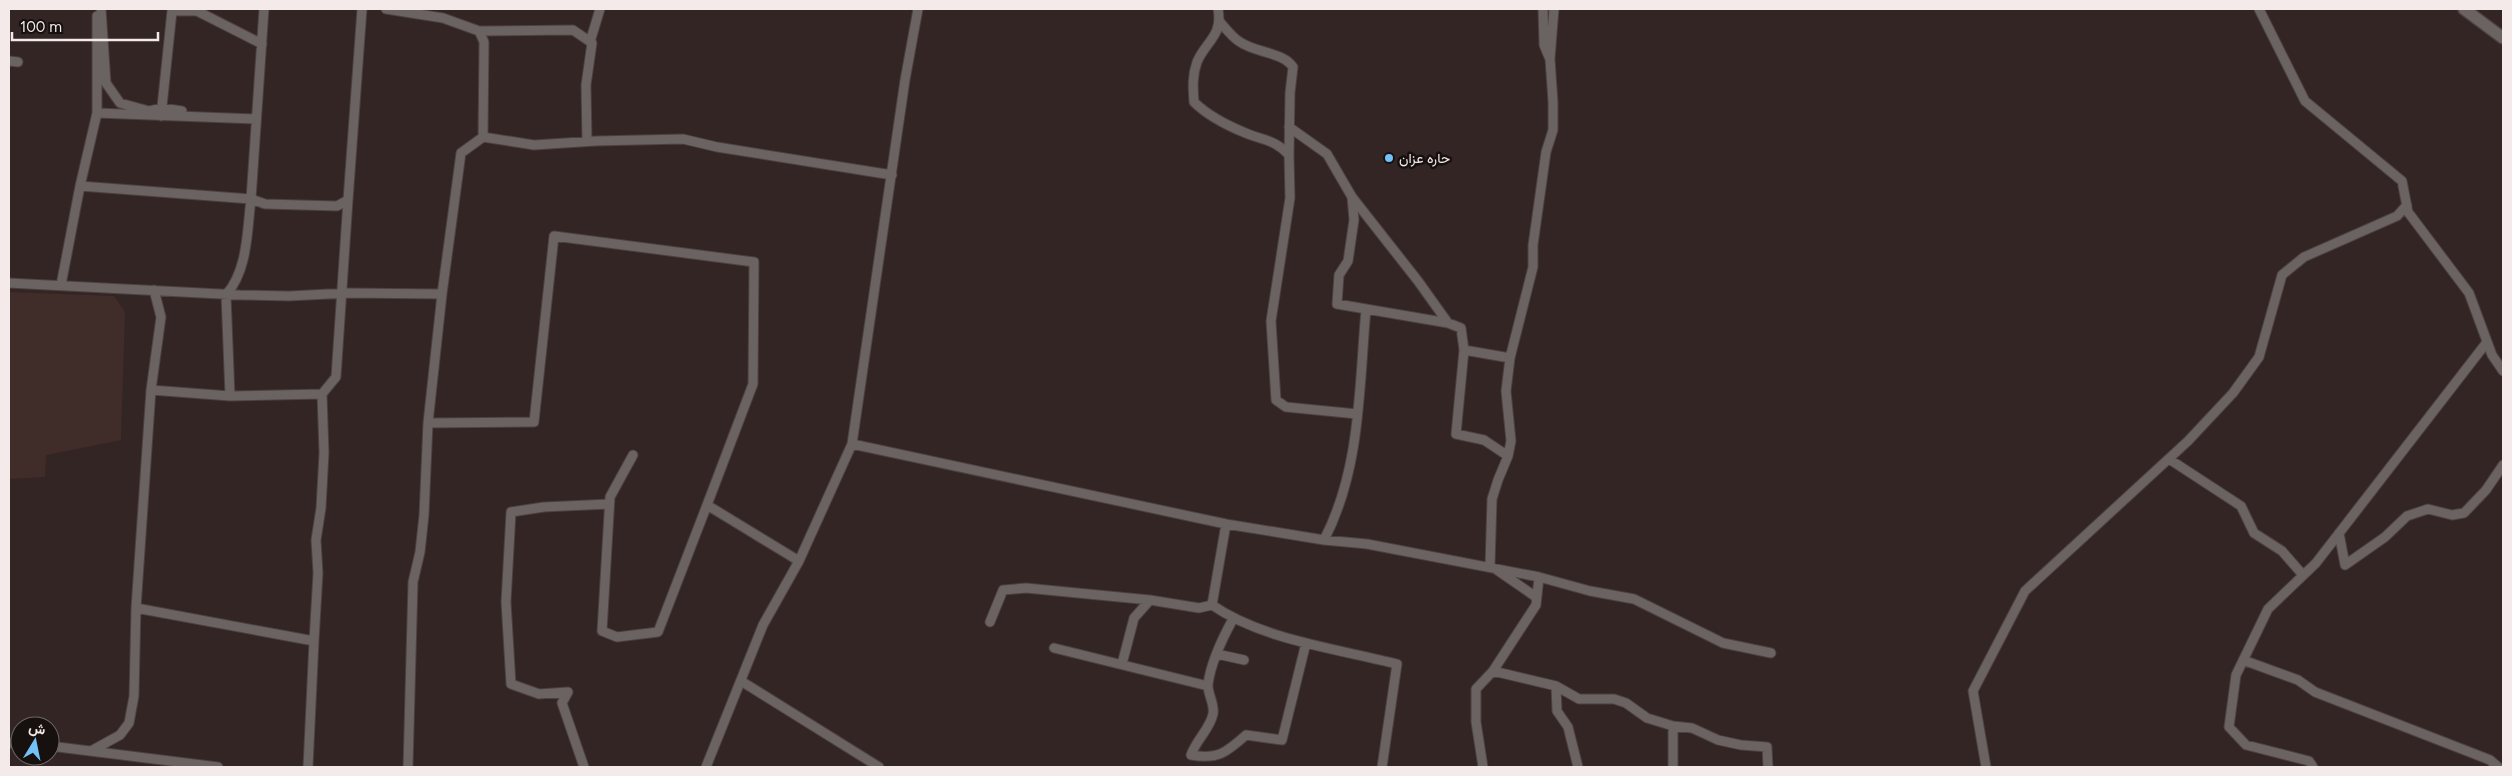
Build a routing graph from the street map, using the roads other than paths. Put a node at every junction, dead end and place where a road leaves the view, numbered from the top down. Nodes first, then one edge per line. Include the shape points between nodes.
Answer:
1 (97, 9) edge
2 (101, 9) edge
3 (264, 9) edge
4 (362, 9) edge
5 (386, 9) edge
6 (443, 9) edge
7 (600, 9) edge
8 (918, 9) edge
9 (1218, 9) edge
10 (1542, 9) edge
11 (1554, 9) edge
12 (2259, 9) edge
13 (2464, 9) edge
14 (169, 11) edge
15 (443, 18) junction
16 (1220, 22) junction
17 (479, 31) junction
18 (2503, 38) edge
19 (590, 42) junction
20 (262, 44) junction
21 (1550, 59) junction
22 (161, 112) junction
23 (97, 113) junction
24 (256, 119) junction
25 (1289, 127) junction
26 (483, 137) junction
27 (588, 141) junction
28 (1289, 155) junction
29 (892, 175) junction
30 (80, 186) junction
31 (1352, 197) junction
32 (251, 199) junction
33 (348, 200) junction
34 (2407, 205) junction
35 (9, 283) edge
36 (62, 285) junction
37 (154, 290) junction
38 (344, 293) junction
39 (226, 294) junction
40 (442, 294) junction
41 (1366, 309) junction
42 (1448, 323) junction
43 (2487, 342) junction
44 (1464, 350) junction
45 (1510, 358) junction
46 (2503, 372) edge
47 (151, 390) junction
48 (322, 394) junction
49 (230, 396) junction
50 (1357, 414) junction
51 (428, 423) junction
52 (852, 444) junction
53 (633, 455) dead end
54 (1508, 456) junction
55 (2169, 459) junction
56 (2503, 465) edge
57 (609, 504) junction
58 (707, 505) junction
59 (1226, 524) junction
60 (2339, 533) junction
61 (1324, 540) junction
62 (799, 561) junction
63 (1490, 566) junction
64 (2302, 575) junction
65 (1539, 576) junction
66 (1536, 597) junction
67 (1150, 600) junction
68 (1212, 605) junction
69 (136, 608) junction
70 (1233, 619) junction
71 (990, 622) dead end
72 (314, 641) junction
73 (1306, 643) junction
74 (1054, 648) dead end
75 (1771, 653) dead end
76 (1217, 654) junction
77 (1244, 660) dead end
78 (2243, 660) junction
79 (1122, 664) junction
80 (1494, 671) junction
81 (741, 681) junction
82 (1208, 686) junction
83 (1556, 686) junction
84 (1673, 726) junction
85 (60, 747) edge
86 (91, 752) junction
87 (187, 765) edge
88 (218, 767) edge
89 (308, 767) edge
90 (408, 767) edge
91 (584, 767) edge
92 (706, 767) edge
93 (879, 767) edge
94 (1382, 767) edge
95 (1483, 767) edge
96 (1578, 767) edge
97 (1673, 767) edge
98 (1768, 767) edge
99 (1986, 767) edge
100 (2313, 767) edge
101 (2498, 767) edge

1 - 23 street
2 - 22 street via 106,83 120,103
3 - 20 street
4 - 33 street
5 - 15 street
6 - 15 street
7 - 19 street
8 - 29 street
9 - 16 street
10 - 21 street via 1544,45
11 - 21 street
12 - 34 street via 2305,101 2402,181
13 - 18 street
14 - 20 street via 197,10
14 - 22 street
15 - 17 street
16 - 25 street via 1239,42 1288,60 1294,67
16 - 28 street via 1213,40 1197,62 1192,83 1194,102 1213,117 1248,134 1276,142
17 - 19 street via 573,30
17 - 26 street via 484,42
19 - 27 street via 586,85
20 - 24 street
21 - 45 street via 1553,130 1546,152 1532,267
22 - 23 street
22 - 24 street
23 - 30 street
24 - 32 street
25 - 28 street
25 - 31 street via 1328,154
26 - 27 street via 534,145
26 - 40 street via 461,153
27 - 29 street via 683,139
28 - 50 street via 1290,198 1271,321 1276,400 1286,407
29 - 52 street
30 - 32 street
30 - 36 street
31 - 41 street via 1354,220 1348,261 1338,275 1337,304
31 - 42 street
32 - 33 street via 265,204 337,206
32 - 39 street via 242,260 234,286
33 - 38 street
34 - 43 street via 2408,212 2469,292
34 - 55 street via 2397,216 2304,257 2282,274 2258,357 2233,393
35 - 36 street
36 - 37 street
37 - 39 street
37 - 47 street via 161,318
38 - 39 street via 289,296
38 - 40 street
38 - 48 street via 336,376
39 - 49 street
40 - 51 street
41 - 42 street
41 - 50 street
42 - 44 street via 1462,328
43 - 46 street
43 - 60 street
44 - 45 street
44 - 54 street via 1456,434 1484,440
45 - 54 street via 1506,391 1511,441
47 - 49 street
47 - 69 street
48 - 49 street
48 - 72 street via 324,453 316,540 318,573
50 - 61 street via 1354,453 1346,486 1338,513
51 - 58 street via 534,422 554,236 754,262 753,384
51 - 90 street via 424,515 413,582
52 - 59 street
52 - 62 street
53 - 57 street
54 - 63 street via 1492,499
55 - 64 street via 2242,506 2254,533 2282,551
55 - 99 street via 2025,591 1973,691
56 - 60 street via 2486,490 2464,513 2452,515 2428,509 2407,516 2385,537 2345,565
57 - 58 street via 602,631 618,638 658,632
57 - 91 street via 510,512 506,602 511,684 539,694 568,692 562,703
58 - 62 street
59 - 61 street
59 - 68 street
60 - 64 street via 2316,563
61 - 63 street via 1367,544
62 - 81 street via 764,625
63 - 65 street
63 - 66 street
64 - 78 street via 2268,609
65 - 66 street
65 - 75 street via 1590,591 1634,599 1723,643
66 - 80 street via 1536,605
67 - 68 street via 1199,608
67 - 71 street via 1026,588 1003,590
67 - 79 street via 1134,618
68 - 70 street
69 - 72 street
69 - 86 street via 134,696 129,723 120,735
70 - 73 street
70 - 76 street
72 - 89 street
73 - 82 street via 1282,740 1246,735 1225,752 1208,758 1192,755 1195,743 1213,714
73 - 94 street via 1397,664
74 - 79 street
76 - 77 street
76 - 82 street
78 - 100 street via 2236,675 2229,727 2246,746 2309,761
78 - 101 street via 2298,680 2315,692 2490,760
79 - 82 street
80 - 83 street
80 - 95 street via 1476,689 1474,698
81 - 92 street
81 - 93 street
83 - 84 street via 1579,698 1614,699 1626,703 1648,718
83 - 96 street via 1557,711 1568,727
84 - 97 street
84 - 98 street via 1692,728 1718,740 1766,747
85 - 86 street
86 - 87 street
87 - 88 street

